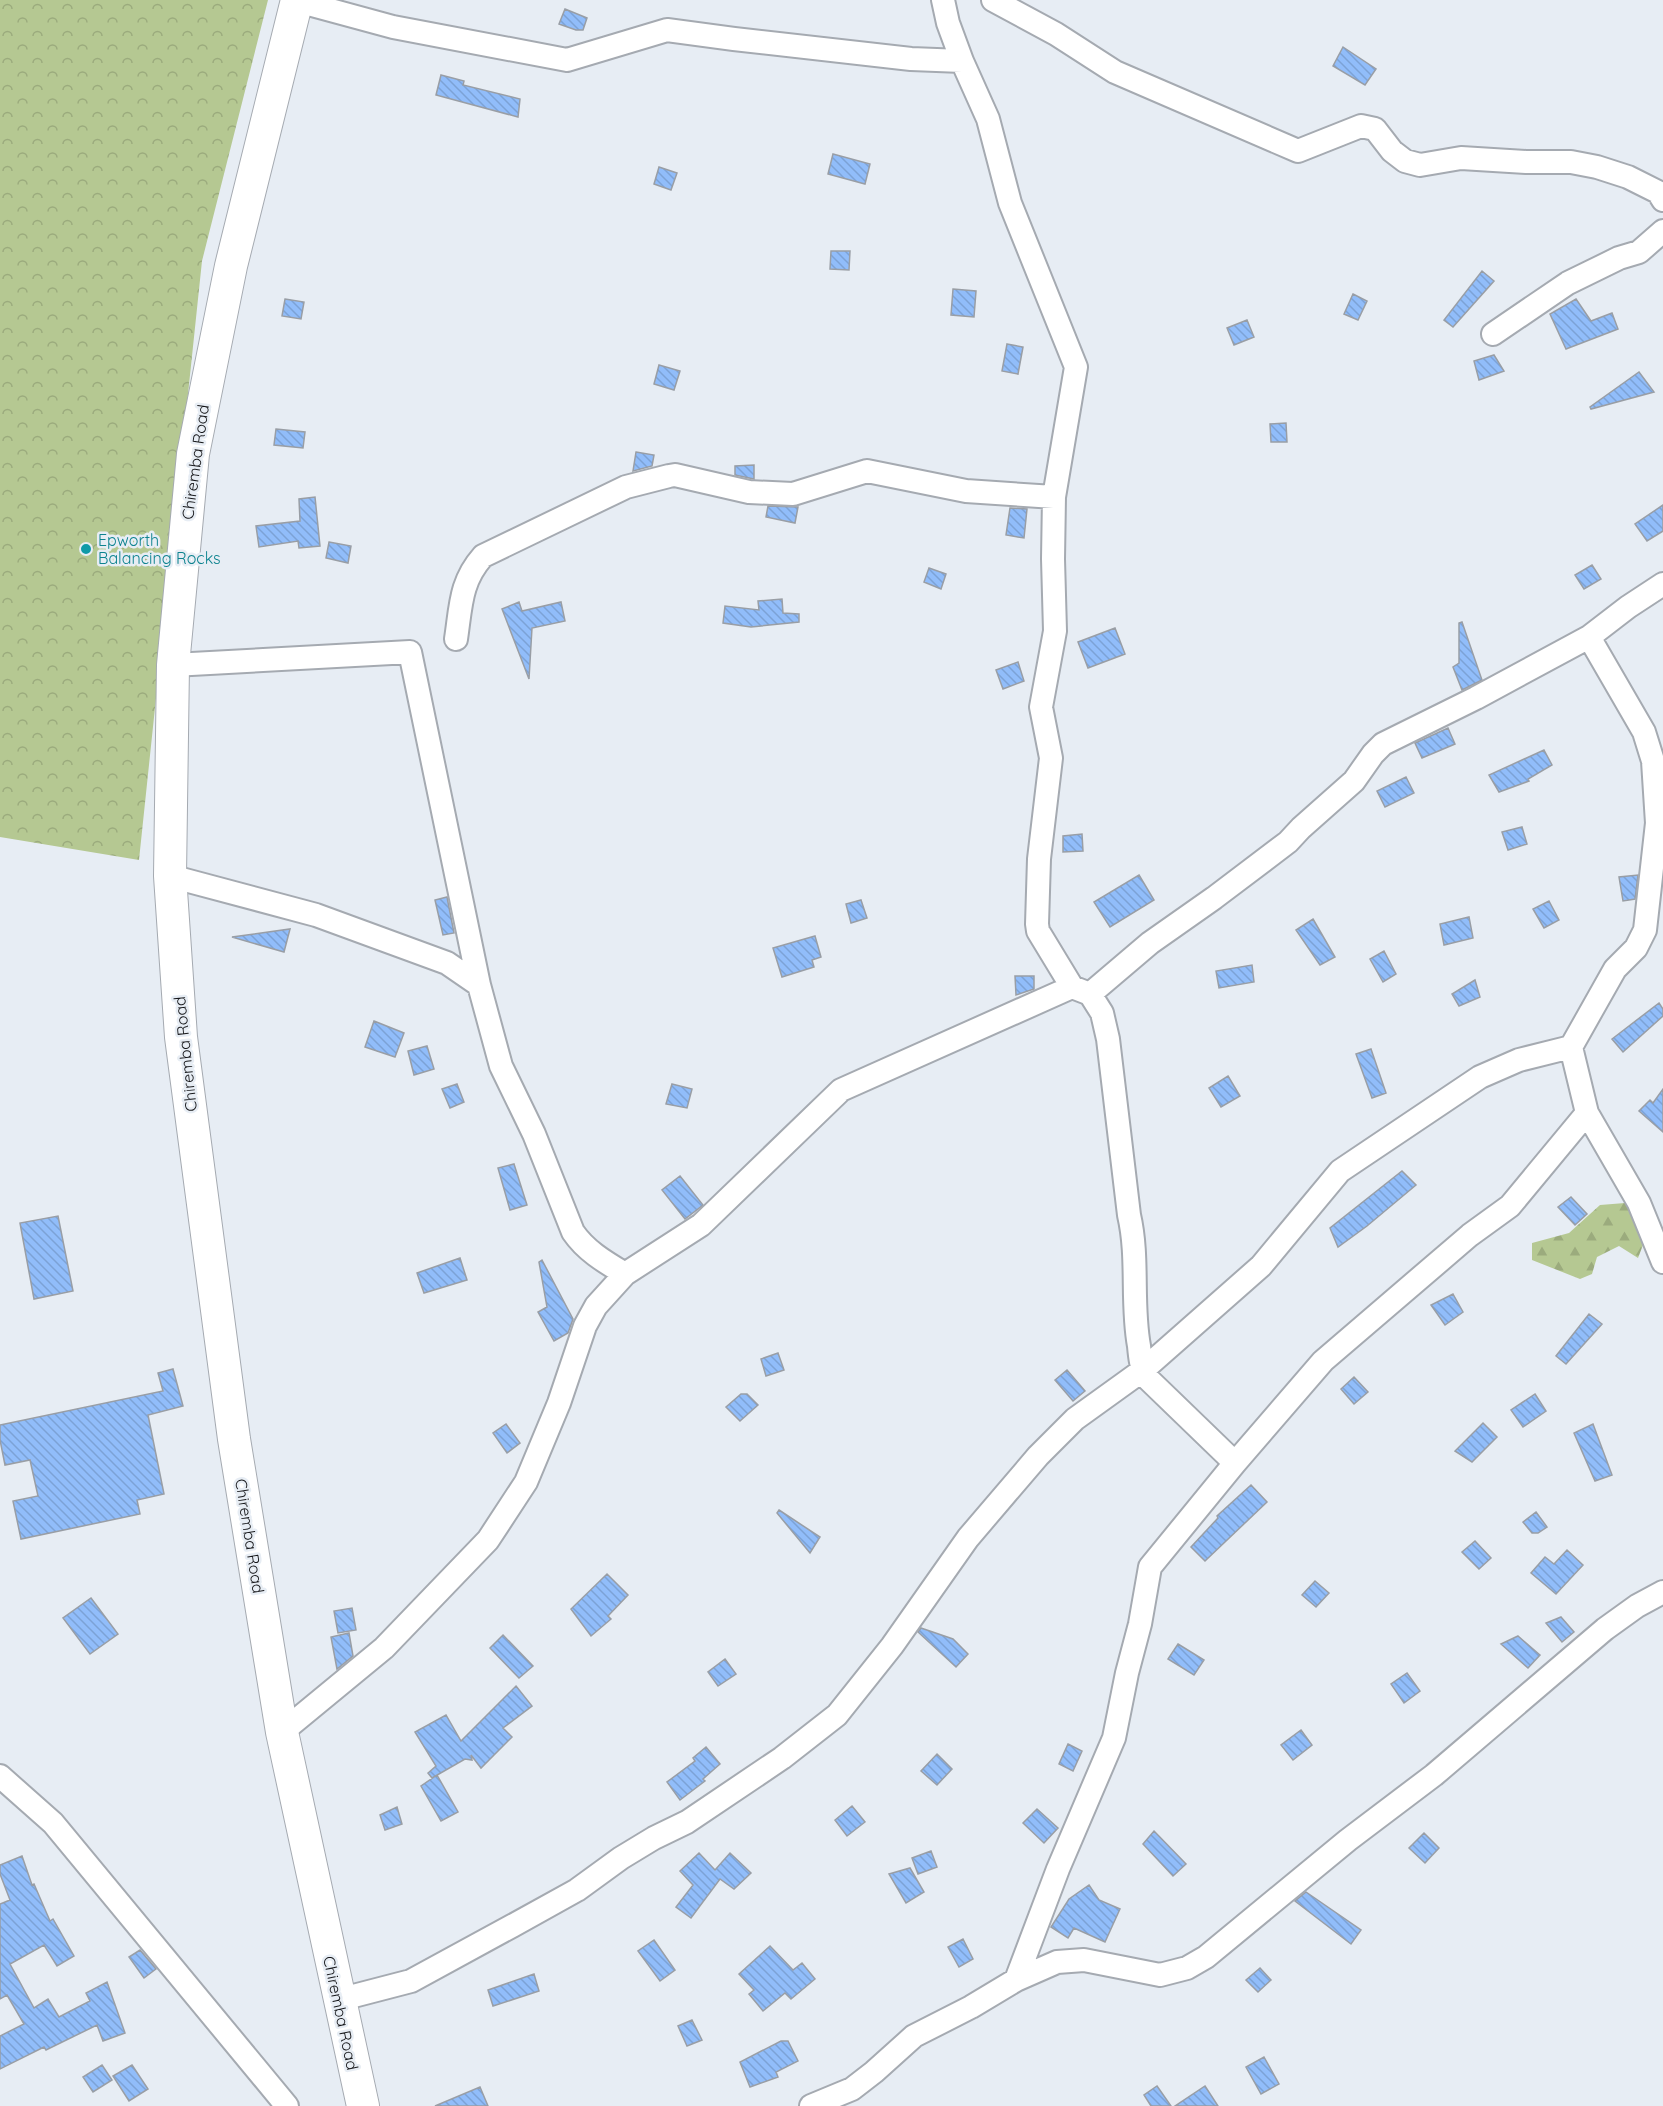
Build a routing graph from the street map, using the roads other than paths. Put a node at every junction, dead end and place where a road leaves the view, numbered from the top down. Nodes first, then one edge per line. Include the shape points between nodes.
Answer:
1 (297, 0) edge
2 (943, 0) edge
3 (993, 0) edge
4 (962, 61) junction
5 (1663, 200) edge
6 (1663, 231) edge
7 (1493, 334) dead end
8 (1054, 497) junction
9 (1663, 584) edge
10 (1589, 637) junction
11 (456, 639) dead end
12 (173, 664) junction
13 (170, 876) junction
14 (479, 984) junction
15 (1081, 990) junction
16 (1571, 1047) junction
17 (1587, 1113) junction
18 (1663, 1262) edge
19 (625, 1274) junction
20 (1143, 1370) junction
21 (1235, 1463) junction
22 (1663, 1592) edge
23 (282, 1732) junction
24 (0, 1776) edge
25 (1016, 1980) junction
26 (338, 2000) junction
27 (356, 2104) edge
28 (287, 2106) edge
29 (811, 2106) edge

1 - 4 street via 393,27 567,60 667,30 911,59
1 - 12 main road, Chiremba Road via 231,266 193,454
2 - 4 street
3 - 5 street via 1114,72 1298,151 1361,126 1369,127 1405,161 1420,165 1461,158 1571,162 1628,177 1658,192
4 - 8 street via 988,119 1010,203 1076,368
6 - 7 street via 1639,252 1568,283
8 - 11 street via 966,491 867,471 793,494 749,492 669,476 626,487 483,556 465,582
8 - 15 street via 1055,631 1041,707 1051,758 1039,859 1037,924 1038,931
9 - 10 street
10 - 15 street via 1383,744 1354,781 1288,842
10 - 16 street via 1644,732 1653,761 1657,823 1645,930 1636,948 1615,969
12 - 13 main road, Chiremba Road
12 - 14 street via 410,652
13 - 14 street via 316,915 447,963
13 - 23 main road, Chiremba Road via 184,1061 234,1439
14 - 19 street via 501,1066 534,1134 573,1232 597,1257
15 - 19 street via 841,1090 700,1225
15 - 20 street via 1102,1013 1108,1039 1134,1236 1134,1297
16 - 17 street
16 - 20 street via 1519,1060 1479,1077 1340,1171 1261,1266
17 - 18 street via 1639,1203
17 - 21 street via 1510,1206 1470,1235 1323,1361
19 - 23 street via 596,1306 585,1326 526,1482 488,1540 384,1648
20 - 21 street
20 - 26 street via 1075,1419 1038,1456 968,1538 892,1646 837,1715 782,1758 687,1822 621,1858 577,1890 411,1981
21 - 25 street via 1150,1567 1114,1738
22 - 25 street via 1605,1629 1434,1775 1206,1957 1187,1968 1160,1975 1084,1960 1057,1962
23 - 26 main road, Chiremba Road
24 - 28 street via 53,1823
25 - 29 street via 914,2036 852,2089
26 - 27 main road, Chiremba Road

